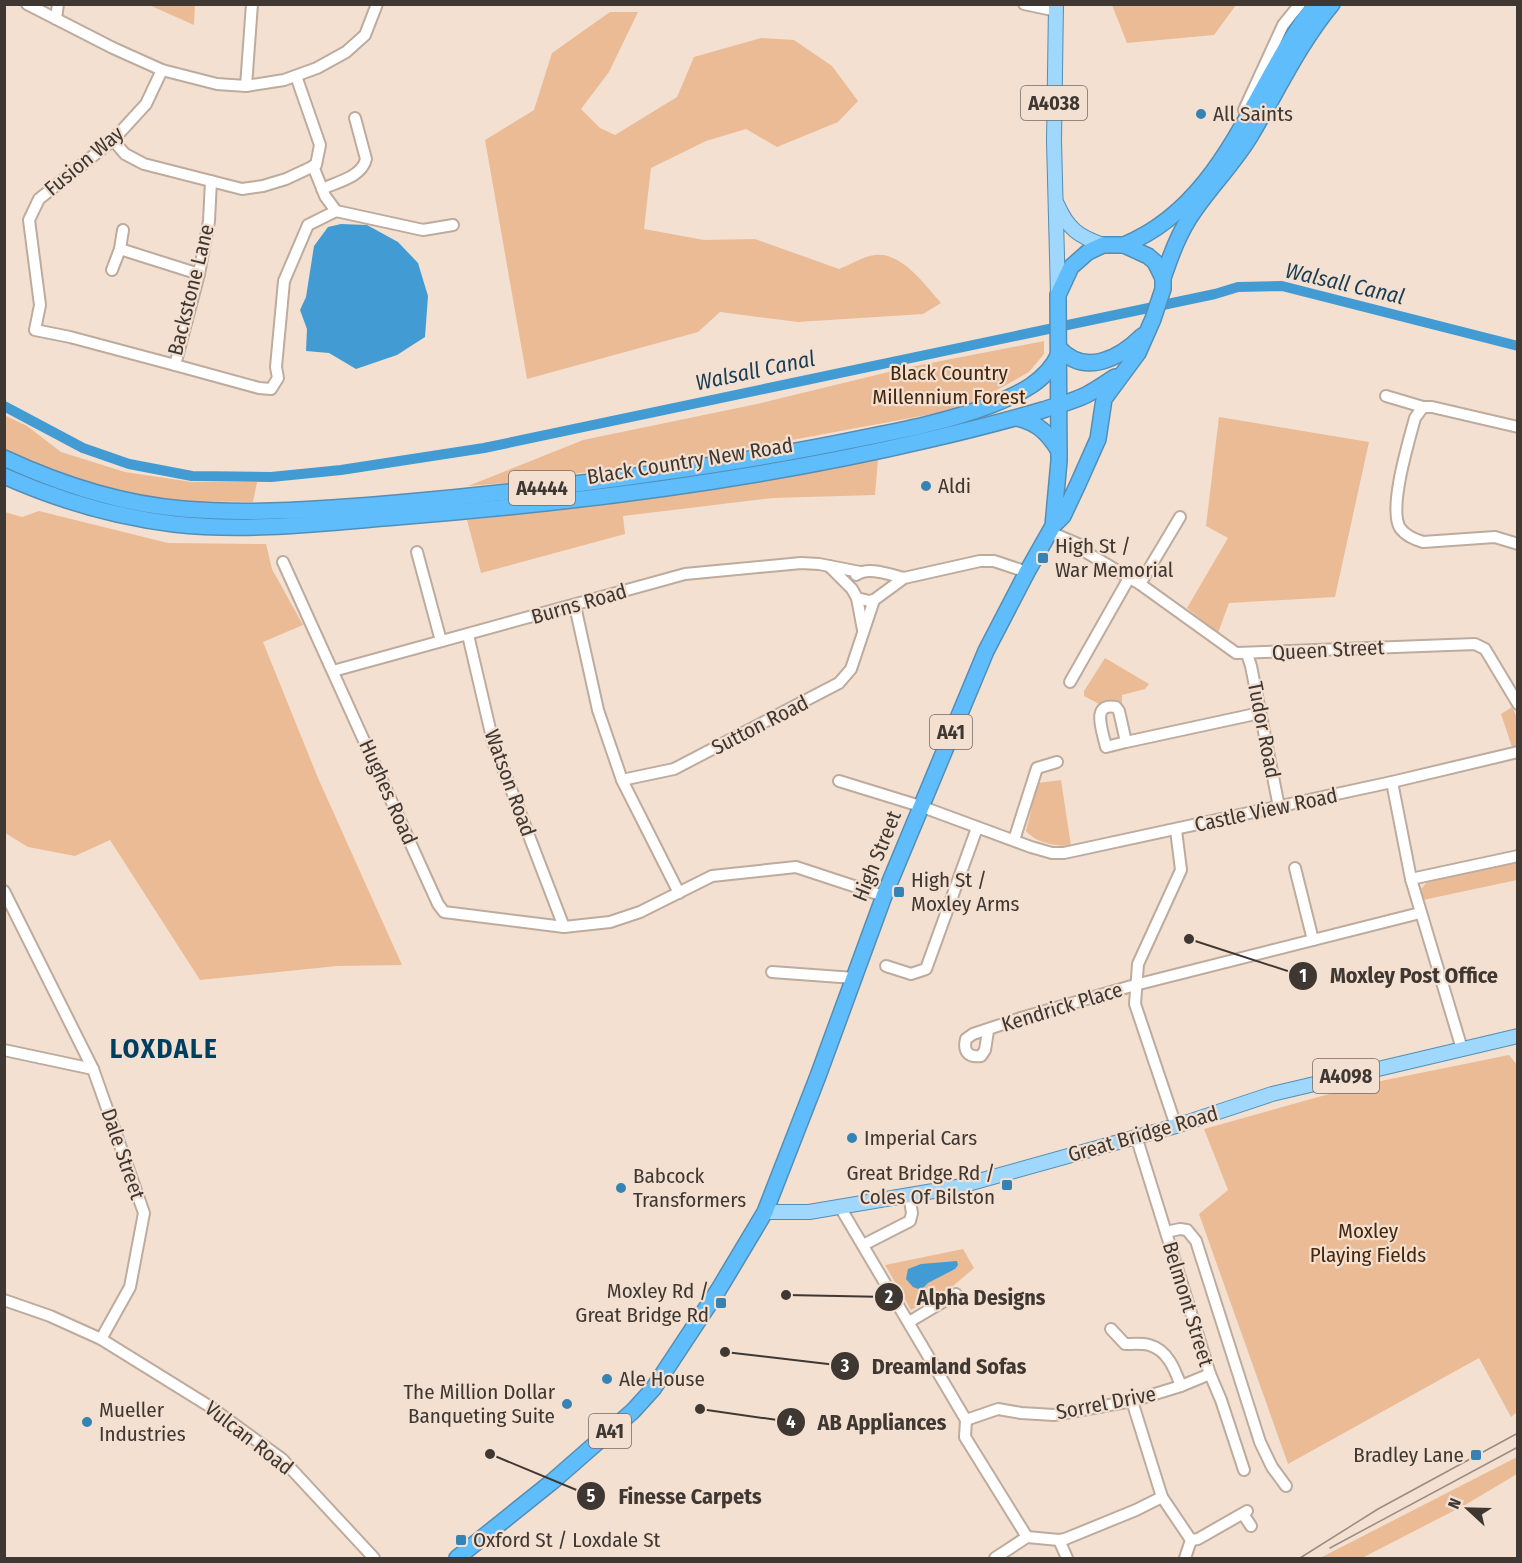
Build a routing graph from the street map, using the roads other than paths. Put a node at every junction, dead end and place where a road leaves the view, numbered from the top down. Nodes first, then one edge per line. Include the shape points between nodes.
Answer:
1 (27, 4) edge
2 (58, 4) edge
3 (252, 4) edge
4 (377, 4) edge
5 (1024, 4) edge
6 (1300, 4) edge
7 (1316, 4) edge
8 (1332, 4) edge
9 (1057, 8) edge
10 (56, 19) junction
11 (162, 70) junction
12 (296, 76) junction
13 (246, 86) junction
14 (355, 118) dead end
15 (113, 141) junction
16 (1226, 154) junction
17 (313, 166) junction
18 (211, 181) junction
19 (322, 189) junction
20 (1056, 202) junction
21 (336, 211) junction
22 (453, 225) dead end
23 (123, 230) dead end
24 (1103, 245) junction
25 (1124, 245) junction
26 (120, 249) junction
27 (112, 270) dead end
28 (199, 274) junction
29 (1163, 283) junction
30 (1058, 295) junction
31 (1151, 325) junction
32 (35, 330) joint
33 (1059, 346) junction
34 (175, 365) junction
35 (1123, 372) junction
36 (1386, 396) dead end
37 (1059, 405) junction
38 (1423, 407) junction
39 (1017, 418) junction
40 (1518, 427) edge
41 (1059, 456) junction
42 (4, 458) edge
43 (1088, 463) junction
44 (4, 476) edge
45 (1179, 517) dead end
46 (1051, 529) junction
47 (1518, 544) edge
48 (417, 552) dead end
49 (283, 562) dead end
50 (828, 566) junction
51 (860, 572) junction
52 (1027, 572) junction
53 (876, 573) junction
54 (904, 578) junction
55 (1129, 578) junction
56 (1140, 584) junction
57 (855, 594) junction
58 (878, 596) junction
59 (575, 606) junction
60 (863, 630) junction
61 (468, 635) junction
62 (441, 641) junction
63 (1246, 654) junction
64 (333, 671) junction
65 (1070, 682) dead end
66 (1518, 704) edge
67 (1260, 713) junction
68 (1126, 742) dead end
69 (1518, 752) edge
70 (1057, 762) dead end
71 (622, 780) junction
72 (839, 781) dead end
73 (1392, 782) junction
74 (920, 806) junction
75 (1279, 807) junction
76 (977, 828) junction
77 (1176, 830) junction
78 (1014, 840) junction
79 (1518, 856) edge
80 (1295, 868) dead end
81 (1411, 879) junction
82 (4, 891) edge
83 (679, 893) junction
84 (884, 896) junction
85 (1420, 913) junction
86 (564, 927) junction
87 (1313, 940) junction
88 (886, 966) dead end
89 (772, 972) dead end
90 (854, 978) junction
91 (1135, 985) junction
92 (988, 1031) dead end
93 (1518, 1036) edge
94 (1462, 1049) junction
95 (4, 1050) edge
96 (93, 1069) junction
97 (1176, 1126) junction
98 (1136, 1137) junction
99 (909, 1195) junction
100 (840, 1207) junction
101 (765, 1212) junction
102 (1166, 1232) junction
103 (863, 1245) junction
104 (956, 1294) dead end
105 (4, 1300) edge
106 (909, 1322) junction
107 (1111, 1329) dead end
108 (101, 1339) junction
109 (1210, 1374) junction
110 (1180, 1386) junction
111 (1132, 1401) junction
112 (966, 1420) junction
113 (1244, 1470) dead end
114 (1286, 1486) dead end
115 (1162, 1497) junction
116 (1251, 1526) dead end
117 (1027, 1537) junction
118 (1059, 1540) junction
119 (1191, 1540) junction
120 (374, 1558) edge
121 (458, 1558) edge
122 (994, 1558) edge
123 (1067, 1558) edge
124 (1185, 1558) edge

1 - 10 street
2 - 10 street
3 - 13 street
4 - 12 street via 365,34 346,52
5 - 9 street
6 - 16 street via 1283,25 1263,64
7 - 16 highway
8 - 29 highway, A41 via 1301,46 1249,138 1180,233
9 - 20 main road, A4038
10 - 11 street
11 - 13 street via 217,84
11 - 15 street, Fusion Way via 146,104
12 - 13 street
12 - 17 street via 320,145
14 - 19 street via 365,165 359,173
15 - 18 street via 134,160
15 - 32 street, Fusion Way via 39,199 33,210 30,238 40,305
16 - 25 highway via 1199,189 1168,219
17 - 18 street via 263,186 242,189
17 - 19 street
18 - 28 street, Backstone Lane via 209,221
19 - 21 street
20 - 24 main road via 1077,234
20 - 30 main road, A4038
21 - 22 street via 423,230
21 - 34 street via 308,225 284,281 278,378 271,389
23 - 26 street
24 - 25 highway
24 - 30 highway, A41 via 1071,267
25 - 29 highway via 1149,256
26 - 27 street
26 - 28 street
28 - 34 street, Backstone Lane
29 - 31 highway, A41
30 - 33 highway, A41
31 - 33 highway via 1130,348 1102,362 1077,361
31 - 35 highway, A41 via 1138,353
32 - 34 street, Backstone Lane
33 - 37 highway, High Street / A41
33 - 42 highway, Black Country New Road / A4444 via 1044,376 1025,389 951,418 762,457 478,495 261,512 180,509 105,495
35 - 37 highway, Black Country New Road / A4444 via 1088,395
35 - 43 highway, High Street / A41 via 1104,399 1098,439
36 - 38 street
37 - 39 highway, Black Country New Road / A4444
37 - 41 highway, High Street / A41
38 - 40 street
38 - 47 street via 1414,418 1395,504 1400,528 1409,537 1423,542 1495,537
39 - 41 highway via 1041,427
39 - 44 highway, Black Country New Road / A4444 via 883,451 655,490 466,512 280,527 219,527 136,518 69,501
41 - 43 highway via 1071,467
41 - 46 highway, High Street / A41
43 - 46 highway, High Street / A41 via 1063,516
45 - 56 street
46 - 52 highway, High Street / A41
46 - 55 street, Queen Street
48 - 62 street
49 - 64 street, Hughes Road
50 - 51 street, Burns Road
50 - 57 street
50 - 59 street, Burns Road via 801,563 685,574
51 - 53 street
51 - 57 street via 853,579
52 - 54 street via 994,561 980,561
52 - 74 highway, High Street / A41 via 986,651
53 - 54 street
53 - 58 street via 882,582
54 - 58 street
55 - 56 street, Queen Street
55 - 65 street
56 - 63 street, Queen Street via 1228,648
57 - 58 street via 869,602
57 - 60 street, Sutton Road
58 - 60 street, Sutton Road
59 - 61 street, Burns Road
59 - 71 street via 598,710
60 - 71 street, Sutton Road via 851,669 839,683 674,769
61 - 62 street, Burns Road
61 - 86 street, Watson Road via 493,742
62 - 64 street, Burns Road
63 - 66 street, Queen Street via 1475,644 1485,649
63 - 67 street, Tudor Road
64 - 86 street, Hughes Road via 441,909
67 - 68 street
67 - 75 street, Tudor Road
69 - 73 street, Castle View Road
70 - 78 street via 1037,768
71 - 83 street
72 - 74 street, Castle View Road
73 - 75 street, Castle View Road
73 - 81 street
74 - 76 street, Castle View Road
74 - 84 highway, High Street / A41
75 - 77 street, Castle View Road
76 - 78 street, Castle View Road
76 - 88 street via 926,969 911,974
77 - 78 street, Castle View Road via 1064,853 1052,853
77 - 91 street via 1180,870 1138,964
79 - 81 street
80 - 87 street
81 - 85 street
82 - 96 street, Dale Street
83 - 84 street via 712,876 796,867
83 - 86 street via 610,922
84 - 90 highway, High Street / A41
85 - 87 street, Kendrick Place
85 - 94 street
87 - 91 street, Kendrick Place
89 - 90 street
90 - 101 highway, High Street / A41
91 - 92 street, Kendrick Place
91 - 97 street via 1134,1004
93 - 94 main road, Great Bridge Road / A4098
94 - 97 main road, Great Bridge Road / A4098 via 1272,1094
95 - 96 street
96 - 108 street, Dale Street via 144,1213 130,1287
97 - 98 main road, Great Bridge Road / A4098
98 - 99 main road, Great Bridge Road / A4098 via 957,1187
98 - 102 street, Belmont Street
99 - 100 main road, Great Bridge Road / A4098
99 - 103 street via 910,1221
100 - 101 main road, Great Bridge Road / A4098
100 - 103 street
101 - 121 highway, A41 via 653,1389 552,1482
102 - 109 street, Belmont Street
102 - 114 street via 1187,1230 1196,1241 1260,1442
103 - 106 street
104 - 106 street
105 - 108 street, Vulcan Road
106 - 112 street
107 - 110 street via 1125,1344 1147,1344 1162,1353 1173,1365
108 - 120 street, Vulcan Road via 209,1406 282,1459
109 - 110 street, Sorrel Drive
109 - 113 street, Belmont Street
110 - 111 street, Sorrel Drive
111 - 112 street, Sorrel Drive via 1054,1415 998,1409
111 - 115 street
112 - 117 street via 965,1437
115 - 118 street
115 - 119 street
116 - 119 street via 1245,1513
117 - 118 street
117 - 122 street
118 - 123 street
119 - 124 street

